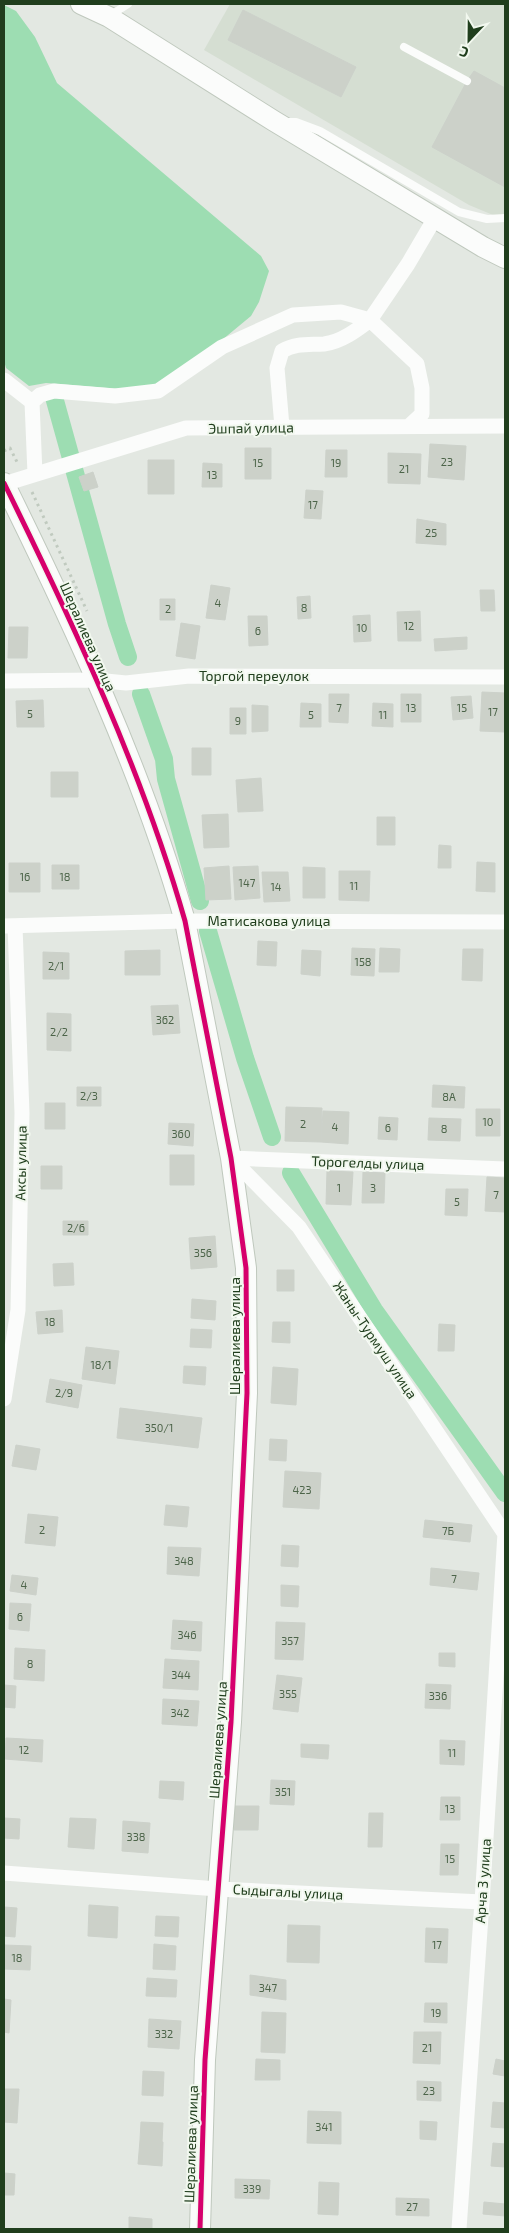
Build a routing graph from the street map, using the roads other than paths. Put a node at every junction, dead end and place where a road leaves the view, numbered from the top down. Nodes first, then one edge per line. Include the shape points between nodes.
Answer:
1 (81, 4) edge
2 (128, 4) edge
3 (109, 17) junction
4 (404, 47) dead end
5 (467, 81) dead end
6 (274, 121) junction
7 (435, 218) junction
8 (505, 218) edge
9 (505, 258) edge
10 (370, 320) junction
11 (4, 380) edge
12 (32, 402) junction
13 (409, 426) junction
14 (505, 426) edge
15 (282, 427) junction
16 (35, 474) junction
17 (4, 483) edge
18 (505, 677) edge
19 (96, 680) junction
20 (4, 681) edge
21 (185, 921) junction
22 (505, 922) edge
23 (9, 926) edge
24 (231, 1158) junction
25 (505, 1169) edge
26 (4, 1400) edge
27 (505, 1533) edge
28 (4, 1873) edge
29 (218, 1889) junction
30 (482, 1902) junction
31 (200, 2229) edge
32 (459, 2229) edge

1 - 3 street
2 - 3 lane
3 - 6 street
4 - 5 lane
6 - 7 street
6 - 8 lane via 296,122 320,132 459,212 487,219
7 - 9 street
7 - 10 street
10 - 12 street via 341,312 293,315 222,347 158,391 115,396 54,391 40,395
10 - 13 street via 417,364 422,388 422,414
10 - 15 street via 353,333 326,344 294,344 282,351 277,368
11 - 12 street
12 - 16 street
13 - 14 street, Эшпай улица
13 - 15 street, Эшпай улица
15 - 16 street, Эшпай улица via 186,428
16 - 17 street, Эшпай улица
17 - 19 street, Шералиева улица
18 - 19 street, Торгой переулок via 189,676 126,683
19 - 20 street, Торгой переулок
19 - 21 street, Шералиева улица via 154,824
21 - 22 street, Матисакова улица
21 - 23 street, Матисакова улица
21 - 24 street, Шералиева улица
23 - 26 street, Аксы улица via 22,1113 18,1310
24 - 25 street, Торогелды улица
24 - 27 street, Жаны-Турмуш улица via 299,1227
24 - 29 street, Шералиева улица via 246,1268 247,1393 231,1722
27 - 30 street, Арча 3 улица
28 - 29 street, Сыдыгалы улица
29 - 30 street, Сыдыгалы улица
29 - 31 street, Шералиева улица via 205,2060
30 - 32 street, Арча 3 улица

